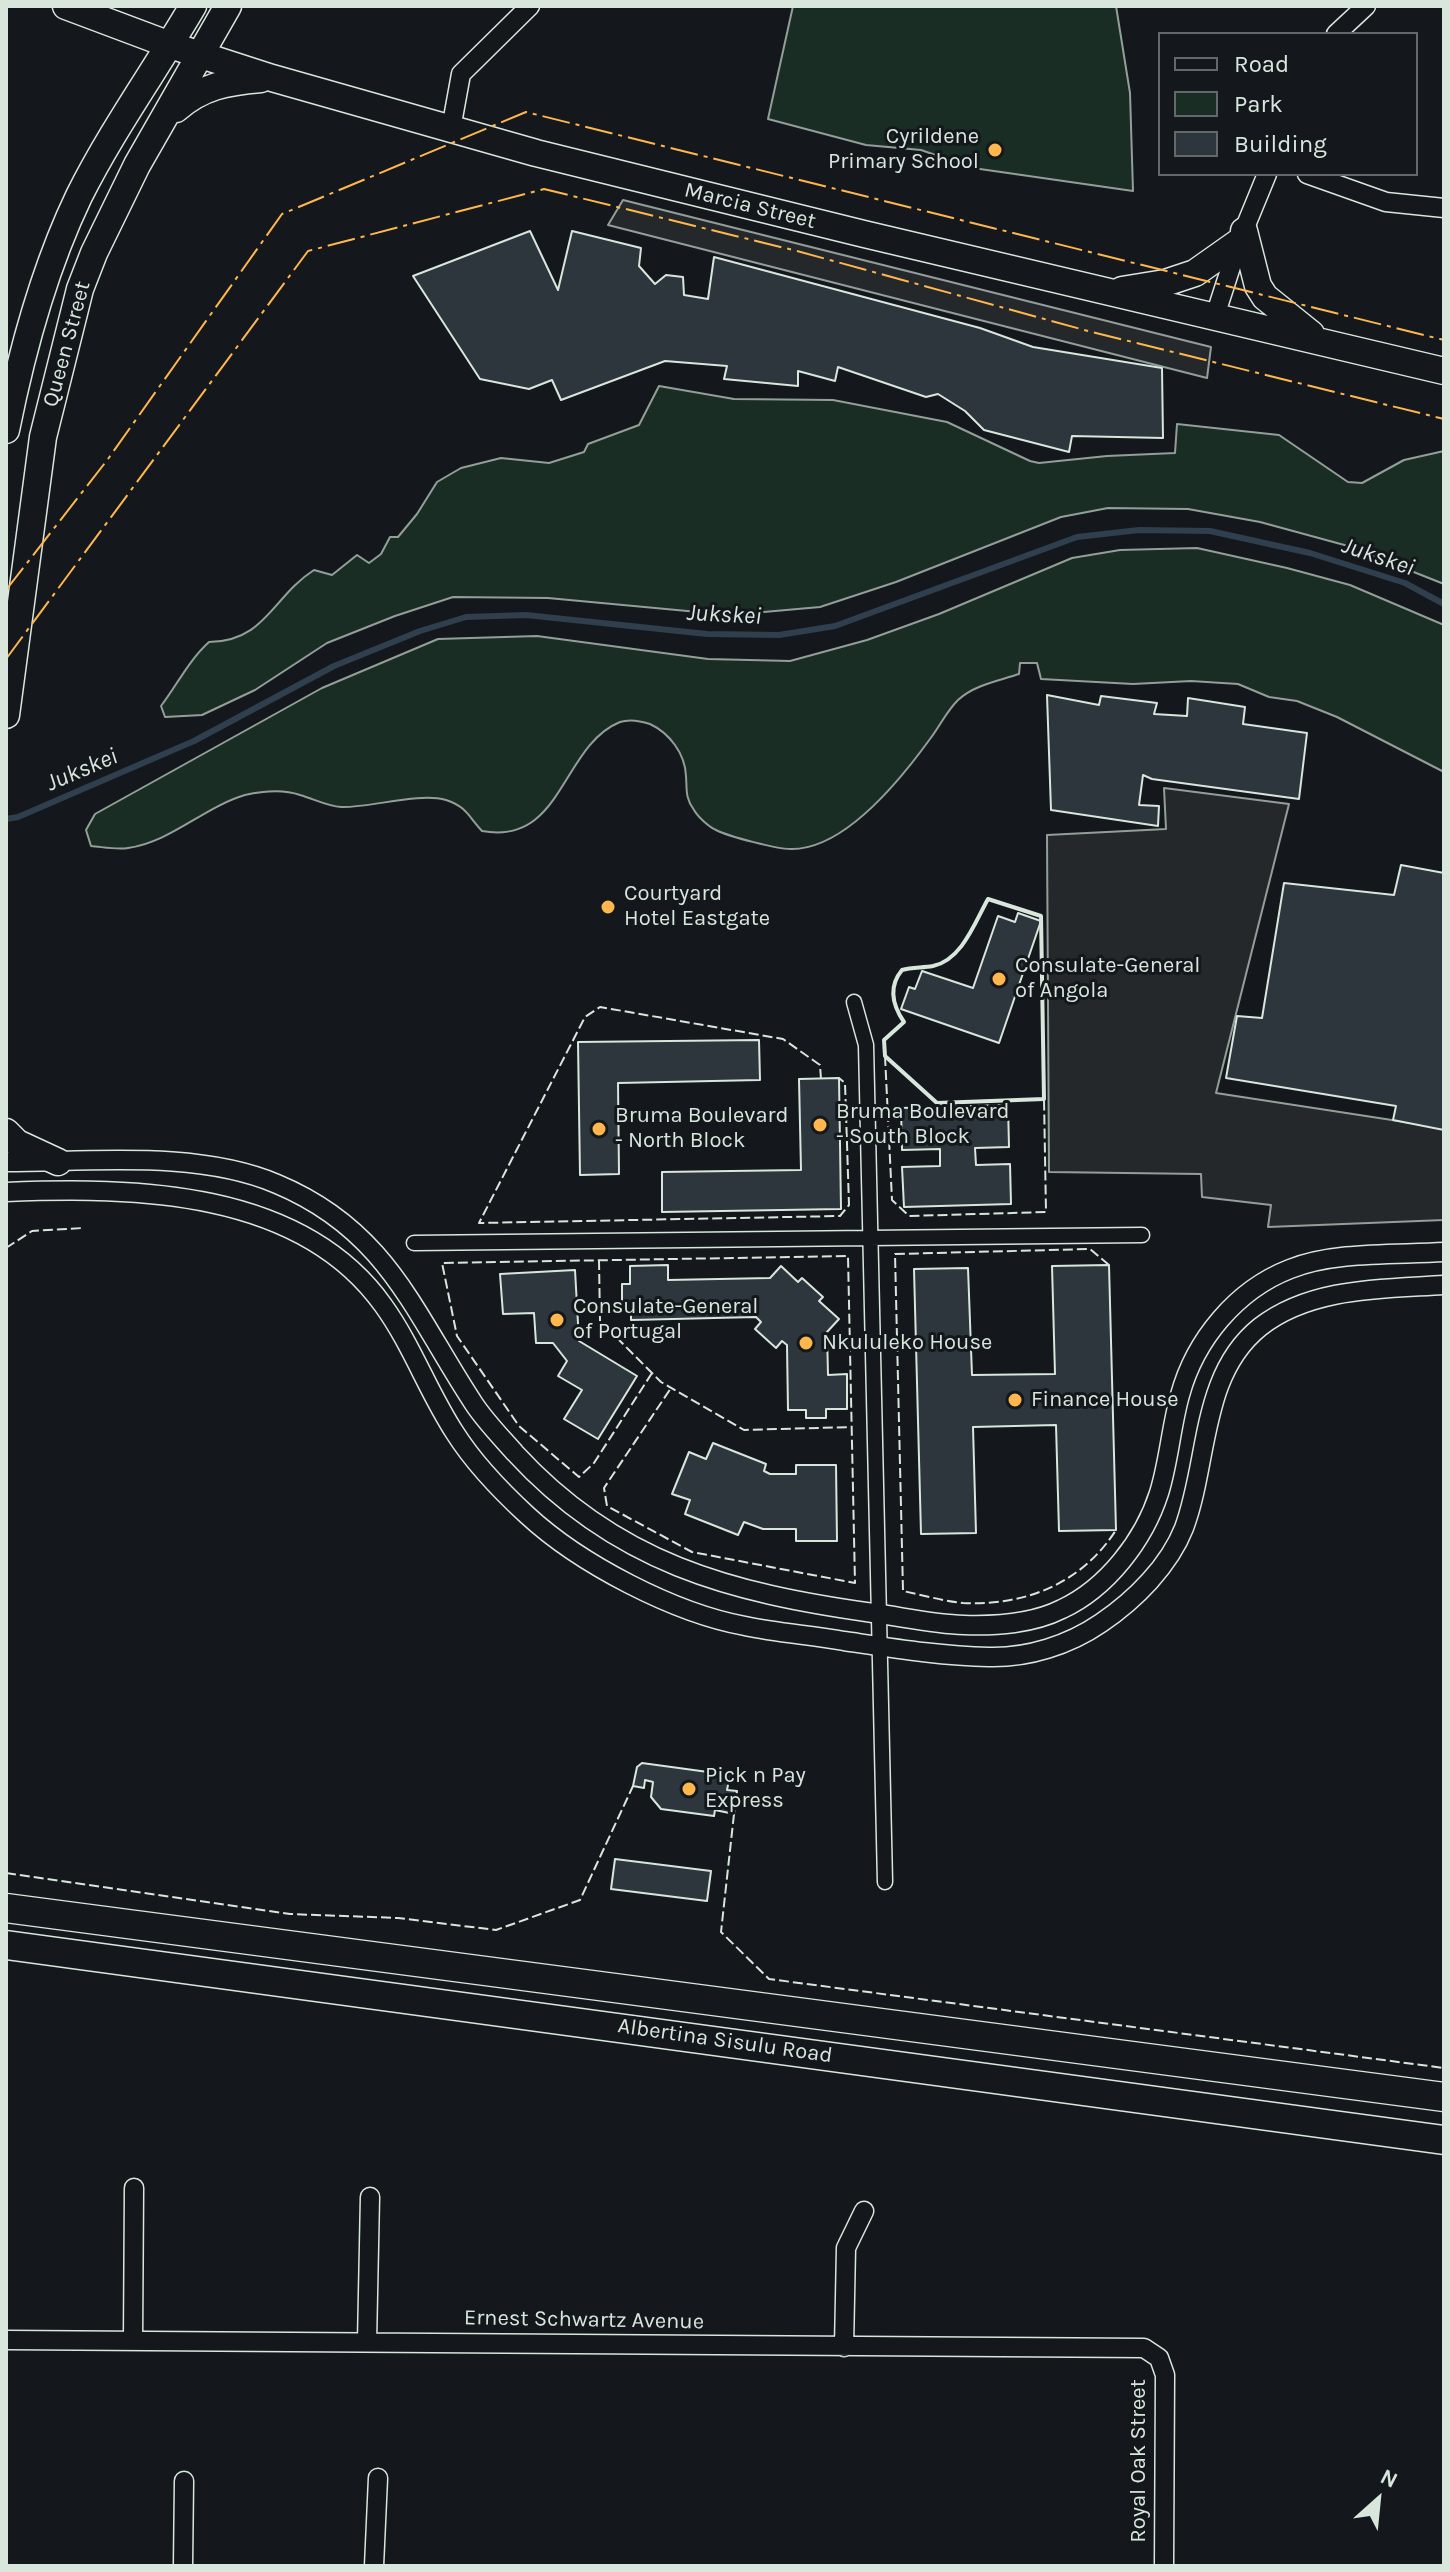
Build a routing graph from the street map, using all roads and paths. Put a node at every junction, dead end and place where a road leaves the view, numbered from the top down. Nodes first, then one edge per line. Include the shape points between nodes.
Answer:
1 (66, 6) edge
2 (193, 6) edge
3 (228, 6) edge
4 (530, 6) edge
5 (1366, 6) edge
6 (1338, 32) edge
7 (170, 45) junction
8 (201, 55) junction
9 (272, 78) junction
10 (167, 116) junction
11 (451, 129) junction
12 (1266, 176) edge
13 (1313, 176) edge
14 (1444, 208) edge
15 (1241, 237) junction
16 (1110, 292) junction
17 (1215, 316) junction
18 (1320, 341) junction
19 (1444, 371) edge
20 (6, 430) edge
21 (10, 654) edge
22 (6, 715) edge
23 (854, 1002) dead end
24 (6, 1132) edge
25 (6, 1162) edge
26 (58, 1162) junction
27 (6, 1192) edge
28 (1142, 1235) dead end
29 (872, 1237) junction
30 (414, 1243) dead end
31 (1444, 1252) edge
32 (1444, 1285) edge
33 (826, 1607) junction
34 (879, 1614) junction
35 (822, 1637) junction
36 (879, 1646) junction
37 (885, 1882) dead end
38 (6, 1896) edge
39 (6, 1908) edge
40 (42, 1914) junction
41 (6, 1945) edge
42 (58, 1950) junction
43 (6, 1968) edge
44 (1444, 2097) edge
45 (1444, 2140) edge
46 (134, 2188) dead end
47 (370, 2197) dead end
48 (864, 2211) dead end
49 (6, 2340) edge
50 (133, 2341) junction
51 (367, 2342) junction
52 (844, 2347) junction
53 (1159, 2358) joint
54 (378, 2478) dead end
55 (184, 2481) dead end
56 (183, 2566) edge
57 (374, 2566) edge
58 (1164, 2566) edge

1 - 7 main road, Marcia Street
2 - 7 main road, Queen Street
3 - 8 main road, Queen Street
4 - 11 street via 461,74
5 - 6 street
7 - 8 main road, Marcia Street
7 - 20 main road, Queen Street via 80,194 59,241 30,328
8 - 9 main road, Marcia Street
8 - 10 main road, Queen Street
9 - 10 main road via 214,85 190,96
9 - 11 main road, Marcia Street
10 - 21 main road, Queen Street via 131,177 80,289 43,437
11 - 16 main road, Marcia Street
12 - 15 street
13 - 14 street via 1386,202
15 - 16 main road via 1195,273
15 - 17 street
15 - 18 main road via 1265,297
16 - 17 main road, Marcia Street
17 - 18 main road, Marcia Street
18 - 19 main road, Marcia Street
21 - 22 main road, Queen Street
23 - 29 street via 866,1045
24 - 26 main road via 17,1143
25 - 26 street
26 - 33 street via 204,1166 278,1184 336,1216 367,1242 415,1304 477,1408 530,1468 584,1516 622,1541 693,1574
27 - 35 street via 177,1195 257,1215 299,1235 370,1288 455,1435 531,1519 644,1591 741,1626
28 - 29 street
29 - 30 street
29 - 34 street
31 - 34 street via 1308,1263 1267,1280 1234,1305 1193,1358 1146,1524 1113,1569 1073,1603 1037,1619 982,1625
32 - 36 street via 1319,1298 1257,1329 1235,1355 1214,1395 1192,1503 1174,1548 1136,1595 1094,1628 1063,1644 994,1658
33 - 34 street
33 - 35 street
34 - 36 street
35 - 36 street
36 - 37 street
38 - 40 main road
39 - 40 main road, Albertina Sisulu Road
40 - 44 main road, Albertina Sisulu Road
41 - 42 main road, Albertina Sisulu Road
42 - 43 main road
42 - 45 main road, Albertina Sisulu Road
46 - 50 street
47 - 51 street
48 - 52 street via 846,2248
49 - 50 street, Ernest Schwartz Avenue
50 - 51 street, Ernest Schwartz Avenue
51 - 52 street, Ernest Schwartz Avenue
52 - 53 street, Ernest Schwartz Avenue via 1133,2346
53 - 58 street, Royal Oak Street via 1165,2375
54 - 57 street
55 - 56 street

